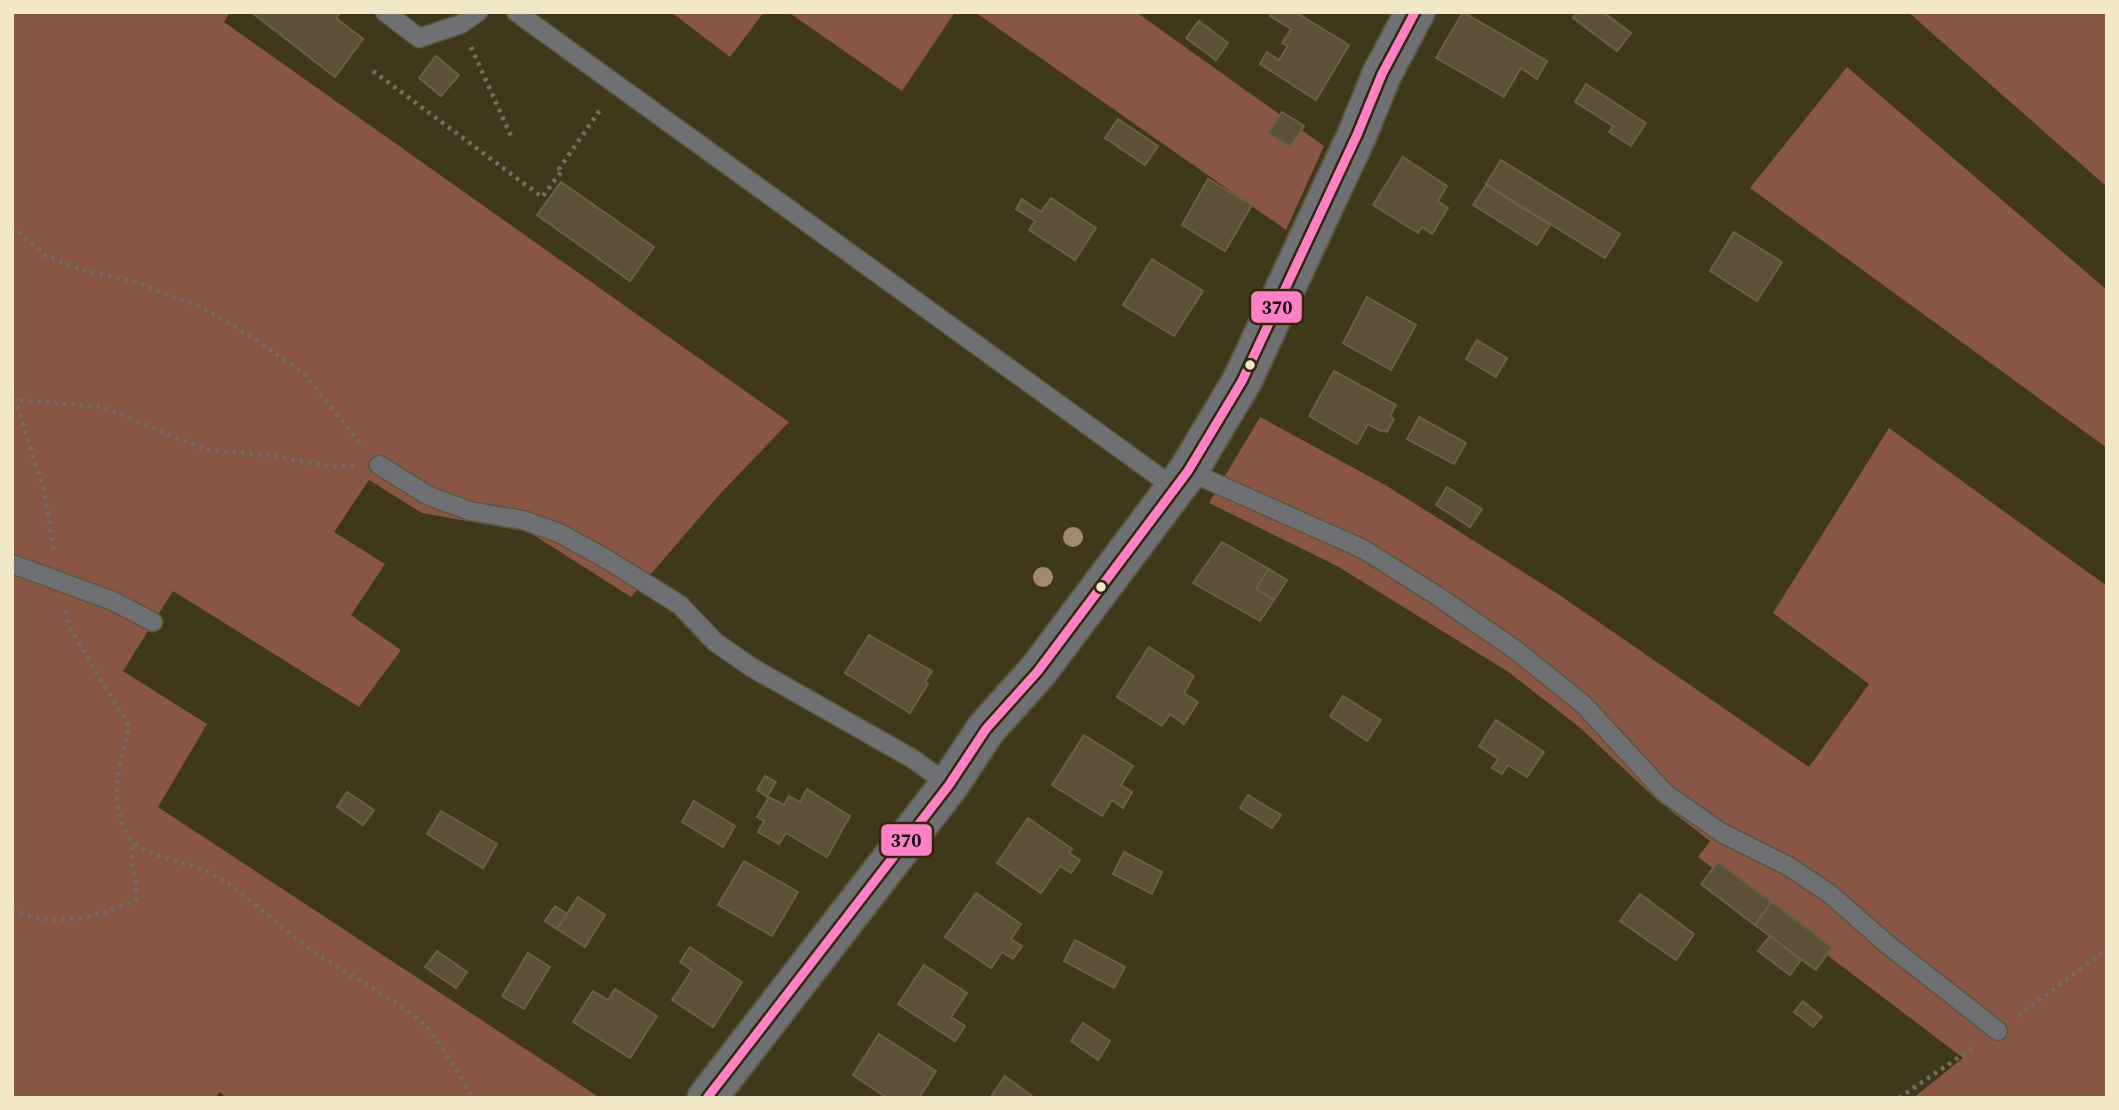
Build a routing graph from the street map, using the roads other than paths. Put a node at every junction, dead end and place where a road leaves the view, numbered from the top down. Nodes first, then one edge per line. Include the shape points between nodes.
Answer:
1 (385, 12) edge
2 (478, 12) edge
3 (516, 12) edge
4 (1415, 12) edge
5 (379, 466) road end
6 (1182, 480) junction
7 (12, 564) edge
8 (153, 622) dead end
9 (949, 785) junction
10 (1998, 1031) road end
11 (707, 1098) edge

1 - 2 lane via 419,38 461,24
3 - 6 lane
4 - 6 street via 1242,381
5 - 9 lane via 429,496 470,511 523,520 603,557 680,605 715,642 751,667 913,759
6 - 9 street via 1038,671 986,729
6 - 10 lane via 1363,549 1457,609 1583,704 1665,793 1722,833 1788,866 1830,894
7 - 8 lane via 113,601
9 - 11 street

